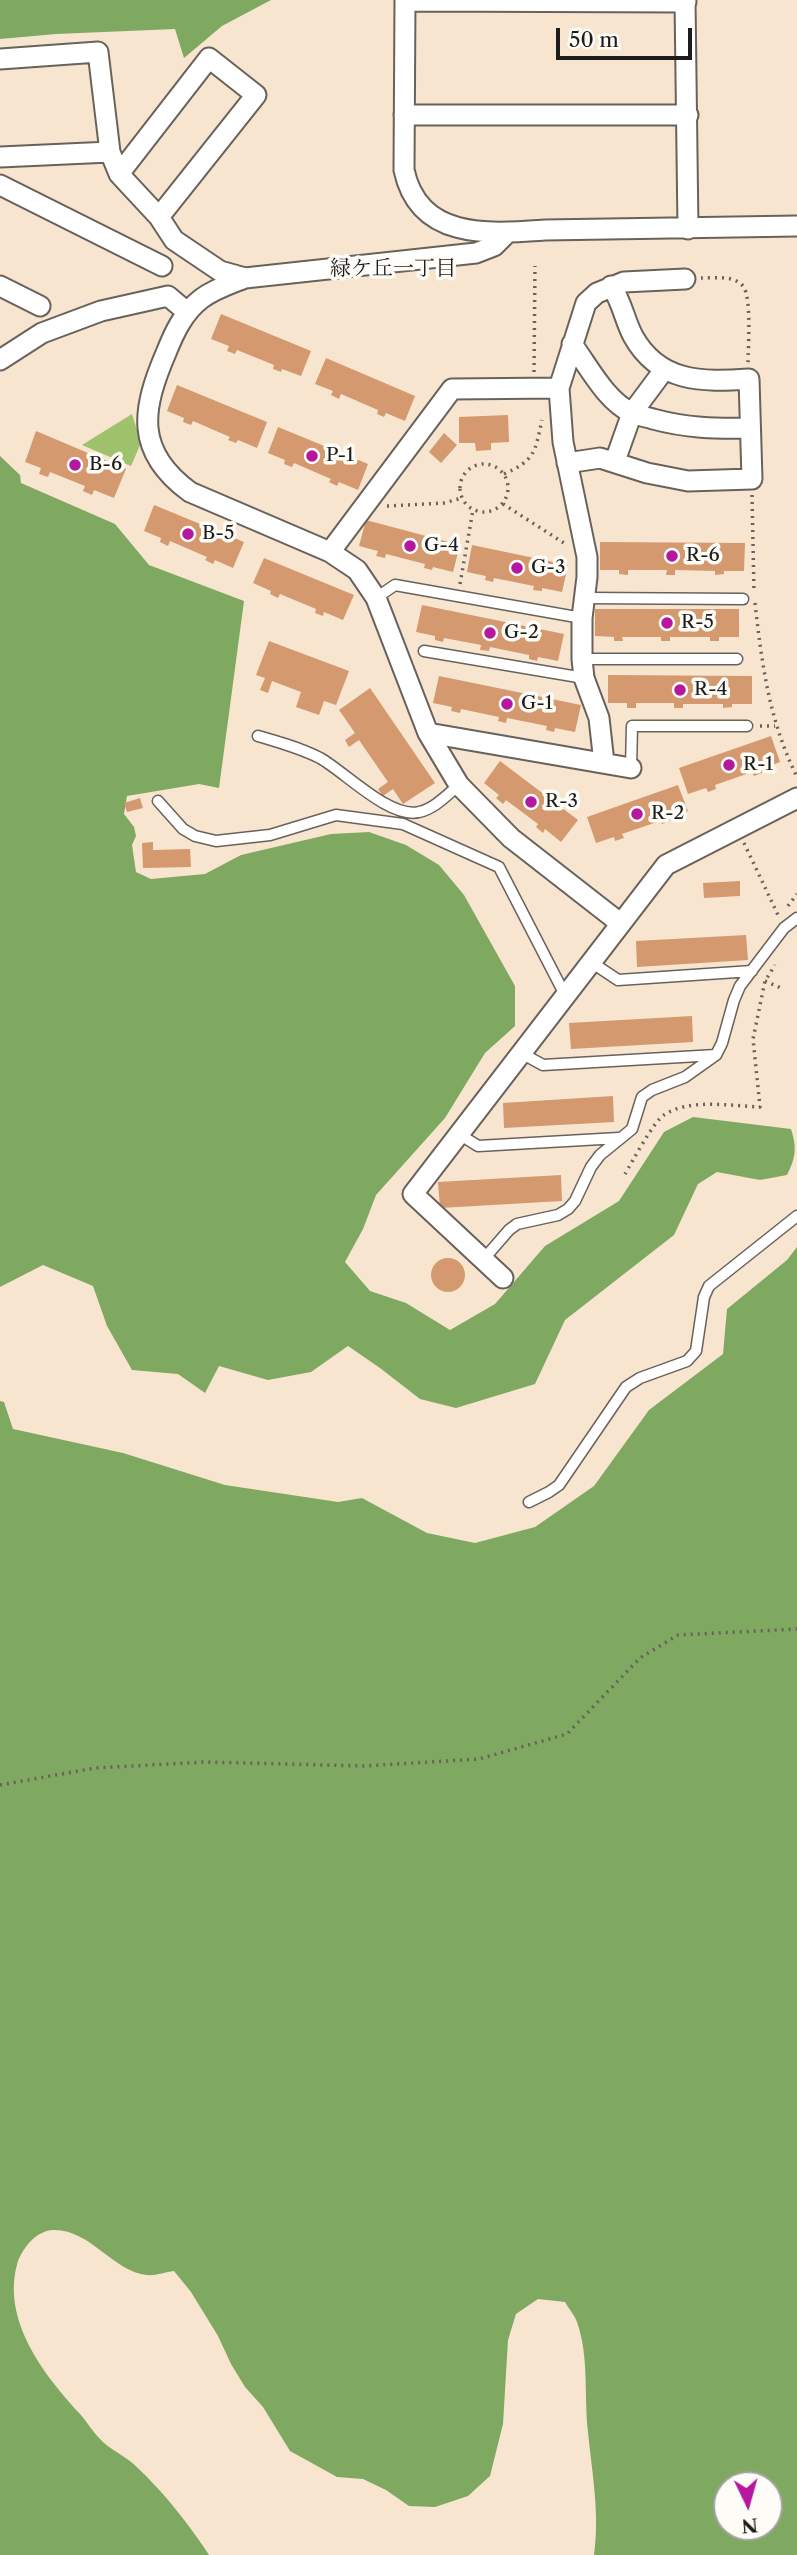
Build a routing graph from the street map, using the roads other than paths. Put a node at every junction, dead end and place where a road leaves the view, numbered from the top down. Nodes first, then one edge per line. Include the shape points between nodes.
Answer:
1 (405, 1) edge
2 (685, 1) edge
3 (0, 59) edge
4 (404, 115) junction
5 (688, 115) junction
6 (110, 152) junction
7 (0, 158) edge
8 (119, 174) junction
9 (0, 186) edge
10 (159, 217) junction
11 (797, 226) edge
12 (688, 229) junction
13 (507, 233) junction
14 (162, 266) dead end
15 (245, 278) junction
16 (685, 279) road end
17 (0, 286) edge
18 (611, 286) junction
19 (40, 306) dead end
20 (187, 312) junction
21 (572, 344) junction
22 (0, 360) edge
23 (664, 370) junction
24 (559, 387) junction
25 (632, 413) junction
26 (750, 428) junction
27 (615, 461) junction
28 (567, 463) junction
29 (330, 552) junction
30 (376, 598) junction
31 (585, 598) junction
32 (743, 599) dead end
33 (582, 618) junction
34 (424, 652) dead end
35 (737, 659) dead end
36 (583, 668) junction
37 (747, 726) dead end
38 (428, 733) junction
39 (258, 736) dead end
40 (604, 763) junction
41 (631, 768) joint
42 (459, 785) junction
43 (797, 798) edge
44 (158, 801) dead end
45 (797, 918) edge
46 (620, 923) junction
47 (590, 962) junction
48 (752, 971) junction
49 (565, 995) junction
50 (521, 1053) junction
51 (716, 1055) junction
52 (459, 1134) junction
53 (620, 1138) junction
54 (797, 1216) edge
55 (484, 1260) junction
56 (503, 1278) dead end
57 (529, 1502) dead end

1 - 2 street
1 - 4 street
2 - 5 street
3 - 6 street via 98,52
4 - 5 street
4 - 13 street via 404,170 419,205 462,230
5 - 12 street
6 - 7 street
6 - 8 street
8 - 10 street
8 - 10 street via 209,58 256,95
9 - 14 street
10 - 15 street via 174,240 220,271
11 - 12 street
12 - 13 street
13 - 15 street via 494,246 476,253
15 - 20 street via 213,291
16 - 18 street
17 - 19 street
18 - 21 street via 586,303
18 - 23 street via 634,338
20 - 22 street via 168,296 101,310 42,333
20 - 29 street via 152,384 146,410 146,425 158,457 190,492
21 - 24 street
21 - 25 street via 600,384
23 - 25 street
23 - 26 street via 683,377 749,379
24 - 28 street
24 - 29 street via 452,389
25 - 26 street via 679,426
25 - 27 street
26 - 27 street via 751,479 688,481
27 - 28 street via 600,458
28 - 31 street via 587,557
29 - 30 street via 357,570
30 - 33 lane via 395,586
30 - 38 street
31 - 32 lane
31 - 33 street
33 - 36 street
34 - 36 lane
35 - 36 lane
36 - 40 street via 599,718
37 - 41 lane via 632,726
38 - 40 street
38 - 42 street
39 - 42 lane via 321,759 396,809 416,813 430,808
40 - 41 street
42 - 46 street via 511,838
43 - 46 street via 666,865
44 - 49 lane via 183,829 216,841 270,835 335,815 403,824 499,867
45 - 48 lane
46 - 47 street
47 - 48 lane via 618,980
47 - 49 street
48 - 51 lane via 734,1000
49 - 50 street
50 - 51 lane via 543,1065
50 - 52 street
51 - 53 lane via 685,1077 642,1097 632,1129
52 - 53 lane via 478,1146
52 - 55 street via 413,1194
53 - 55 lane via 591,1167 568,1209 517,1224
54 - 57 lane via 709,1286 696,1351 687,1362 626,1387 559,1485
55 - 56 street

